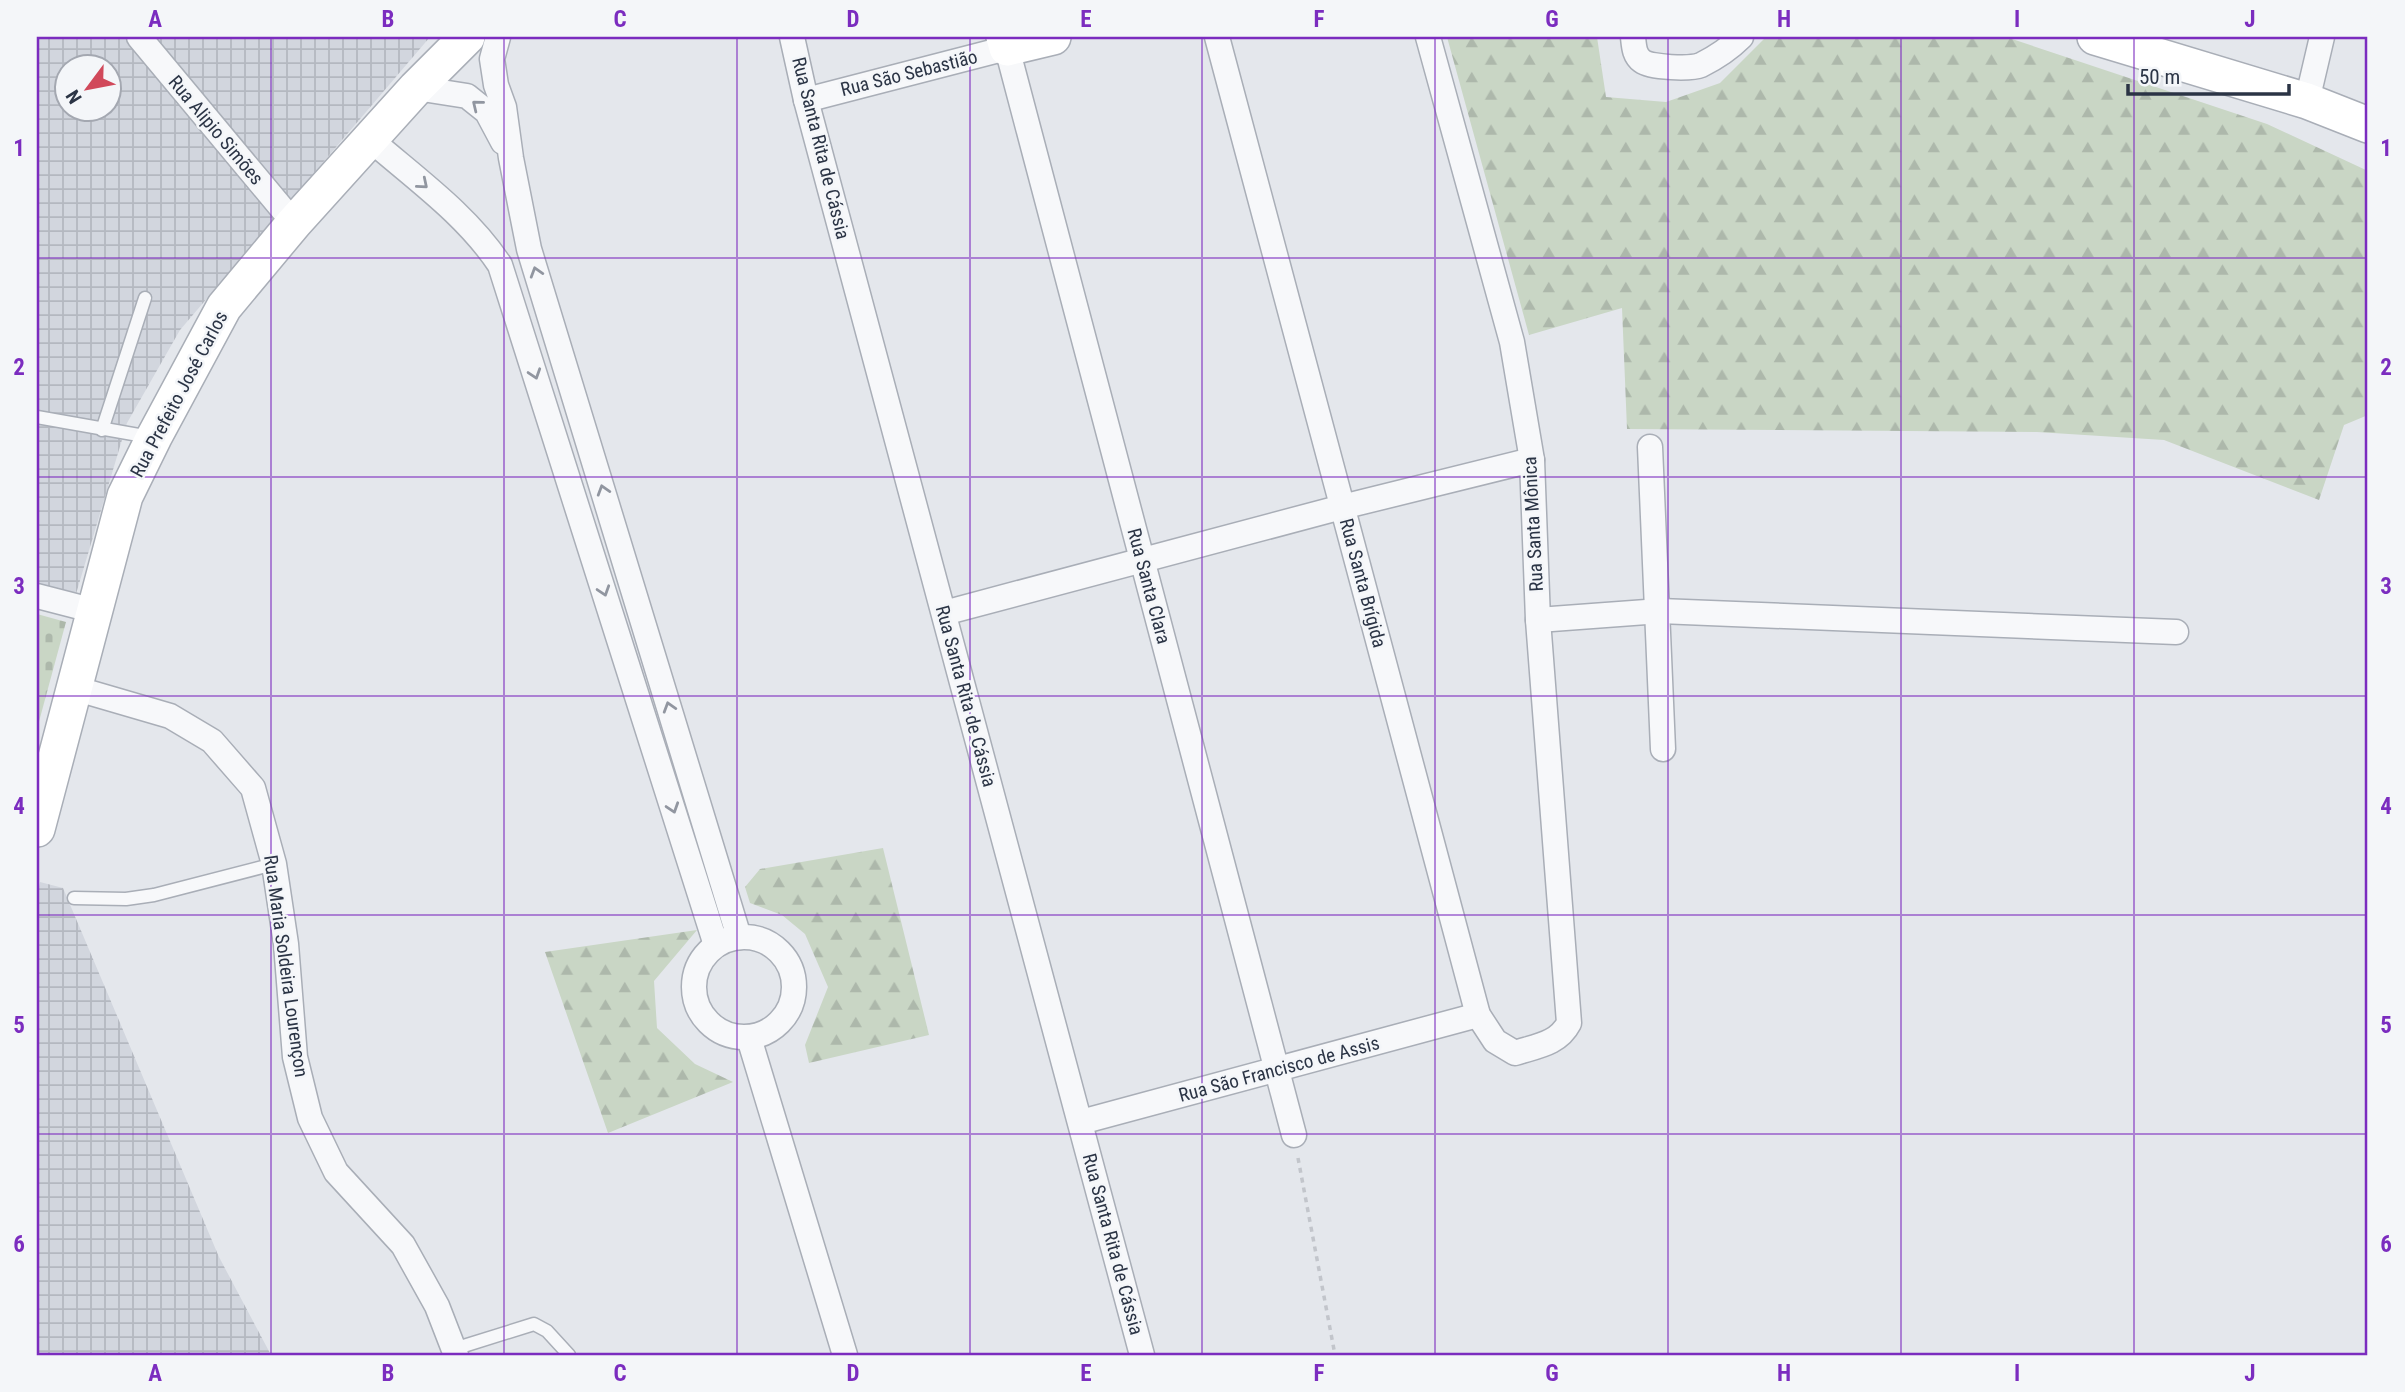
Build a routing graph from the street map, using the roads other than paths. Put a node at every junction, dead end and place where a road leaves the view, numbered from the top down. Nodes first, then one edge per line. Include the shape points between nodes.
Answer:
1 (139, 37) edge
2 (467, 37) edge
3 (498, 37) edge
4 (792, 37) edge
5 (1053, 37) edge
6 (1217, 37) edge
7 (1428, 37) edge
8 (1741, 37) edge
9 (2095, 37) edge
10 (2322, 37) edge
11 (1006, 43) edge
12 (1634, 45) edge
13 (416, 88) junction
14 (806, 100) junction
15 (2307, 101) junction
16 (2368, 125) edge
17 (371, 140) junction
18 (511, 158) junction
19 (294, 223) junction
20 (145, 298) dead end
21 (37, 416) edge
22 (102, 430) junction
23 (154, 437) junction
24 (1650, 447) dead end
25 (1532, 460) junction
26 (1342, 507) junction
27 (1143, 560) junction
28 (37, 596) edge
29 (95, 611) junction
30 (1658, 611) junction
31 (944, 613) junction
32 (1538, 620) junction
33 (2176, 632) dead end
34 (74, 688) junction
35 (1663, 749) dead end
36 (37, 830) edge
37 (274, 864) junction
38 (74, 898) dead end
39 (728, 941) junction
40 (1478, 1015) junction
41 (1569, 1023) joint
42 (749, 1038) junction
43 (1278, 1069) junction
44 (1080, 1122) junction
45 (1294, 1135) road end
46 (455, 1352) edge
47 (569, 1355) edge
48 (845, 1355) edge
49 (1142, 1355) edge

1 - 19 street, Rua Alipio Simões
2 - 13 main road, Rua Prefeito José Carlos
3 - 18 street via 492,59
4 - 14 street, Rua Santa Rita de Cássia
5 - 11 main road, Rua São Sebastião
6 - 26 street, Rua Santa Brígida
7 - 25 street, Rua Santa Mônica via 1512,342
8 - 12 street via 1698,66 1643,63
9 - 15 main road
10 - 15 street
11 - 14 street, Rua São Sebastião
11 - 27 street, Rua Santa Clara
13 - 17 main road, Rua Prefeito José Carlos
18 -> 13 street via 487,112 467,96
14 - 31 street, Rua Santa Rita de Cássia
15 - 16 main road
17 - 19 main road, Rua Prefeito José Carlos
17 -> 39 street via 462,218 500,265
39 -> 18 street via 529,249
19 - 23 main road, Rua Prefeito José Carlos via 224,307
20 - 22 lane
21 - 22 lane
22 - 23 lane
23 - 29 main road, Rua Prefeito José Carlos via 125,496
24 - 30 street
25 - 26 street
25 - 32 street, Rua Santa Mônica
26 - 27 street
26 - 40 street, Rua Santa Brígida
27 - 31 street
27 - 43 street, Rua Santa Clara
28 - 29 street
29 - 34 main road, Rua Prefeito José Carlos
30 - 32 street
30 - 33 street
30 - 35 street
31 - 44 street, Rua Santa Rita de Cássia
32 - 41 street, Rua Santa Mônica
34 - 36 main road, Rua Prefeito José Carlos
34 - 37 street, Rua Maria Soldeira Lourençon via 170,716 212,741 253,788
37 - 38 lane via 155,895
37 - 46 street, Rua Maria Soldeira Lourençon via 295,1057 310,1118 336,1172 403,1245 437,1306
39 - 42 street via 704,956 696,971 697,1004 717,1030
39 - 42 street via 764,941 784,956 792,971 795,988 784,1019
40 - 41 street, Rua Santa Brígida via 1495,1041 1515,1053 1555,1040
40 - 43 street, Rua São Francisco de Assis
42 - 48 street
43 - 44 street, Rua São Francisco de Assis
43 - 45 street, Rua Santa Clara
44 - 49 street, Rua Santa Rita de Cássia
46 - 47 lane via 534,1324

